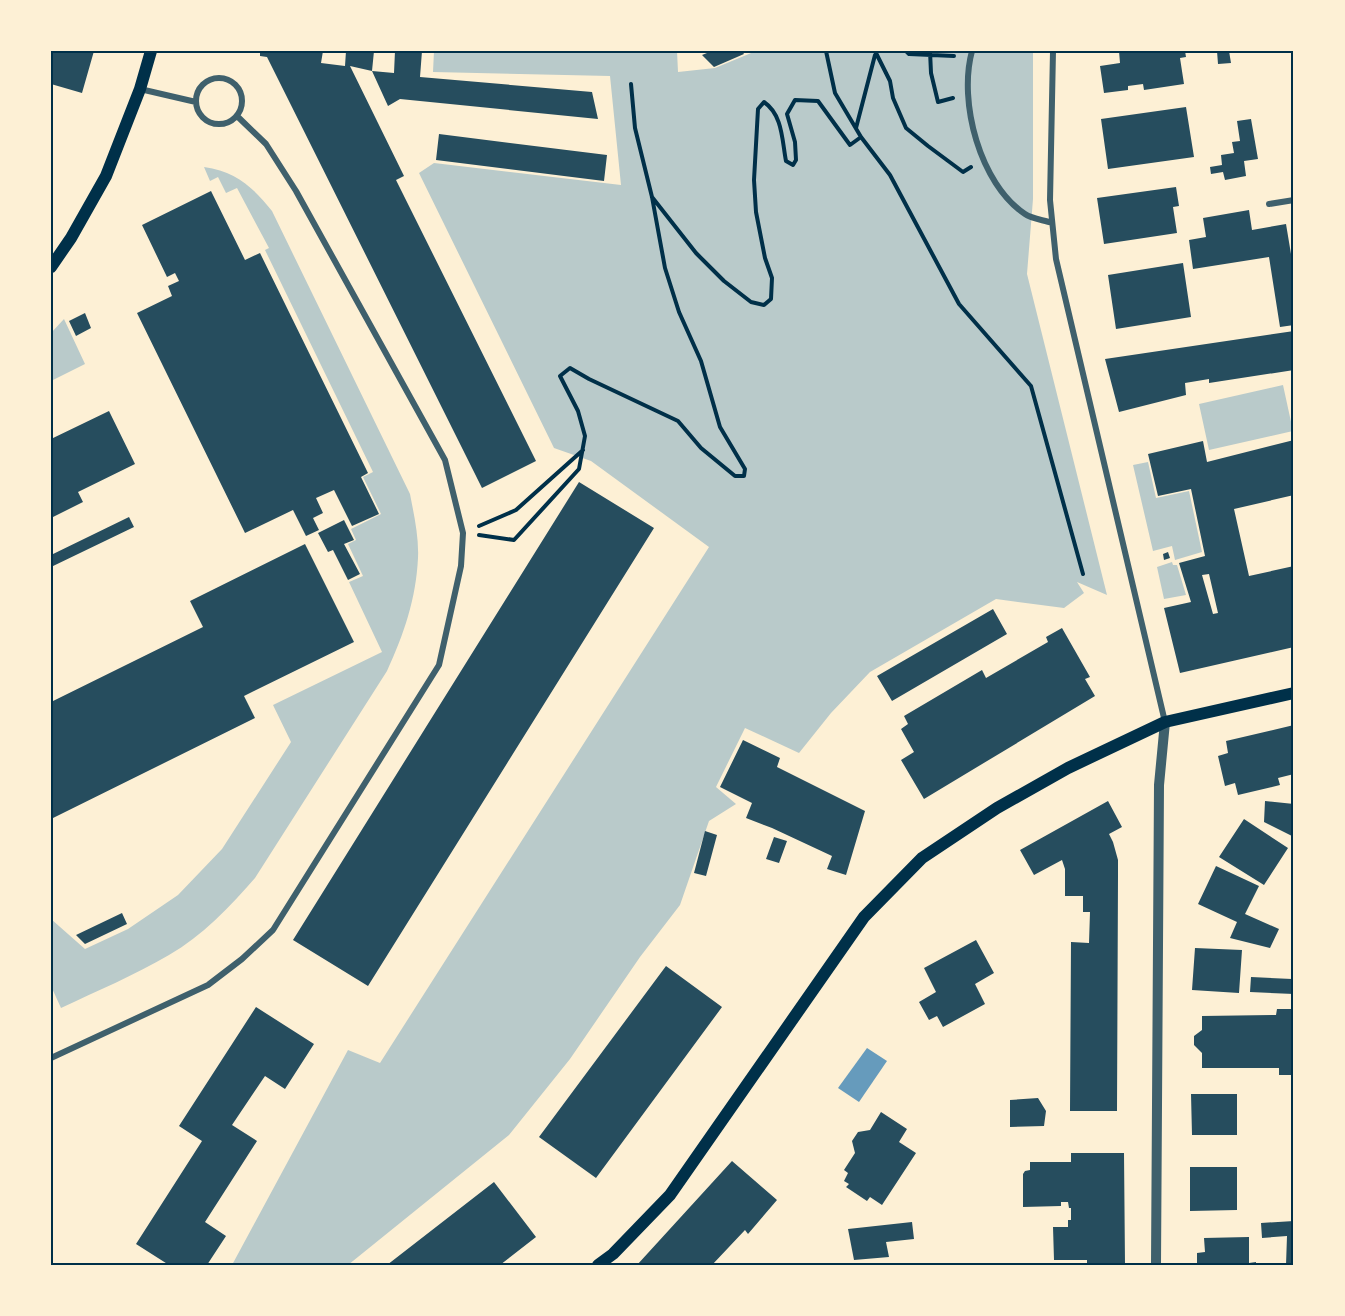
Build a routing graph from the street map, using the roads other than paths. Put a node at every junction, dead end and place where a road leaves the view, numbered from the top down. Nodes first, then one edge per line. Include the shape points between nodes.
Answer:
1 (151, 51) edge
2 (1053, 51) edge
3 (971, 54) edge
4 (140, 89) junction
5 (196, 102) junction
6 (237, 116) junction
7 (1294, 200) edge
8 (1269, 204) dead end
9 (1052, 222) junction
10 (51, 267) edge
11 (1294, 693) edge
12 (1165, 722) junction
13 (51, 1058) edge
14 (598, 1265) edge
15 (1156, 1265) edge

1 - 4 main road
2 - 9 street
3 - 9 street via 968,96 974,133 985,161 1001,191 1026,215
4 - 5 street
4 - 10 main road via 106,176
5 - 6 street via 209,121 224,123
5 - 6 street via 204,83 225,78 241,94
6 - 13 street via 266,144 296,191 445,460 463,533 461,566 439,665 273,930 208,985
7 - 8 street
9 - 12 street via 1056,259
11 - 12 main road
12 - 14 main road via 1027,791 922,858 864,917 670,1195
12 - 15 street via 1160,785

